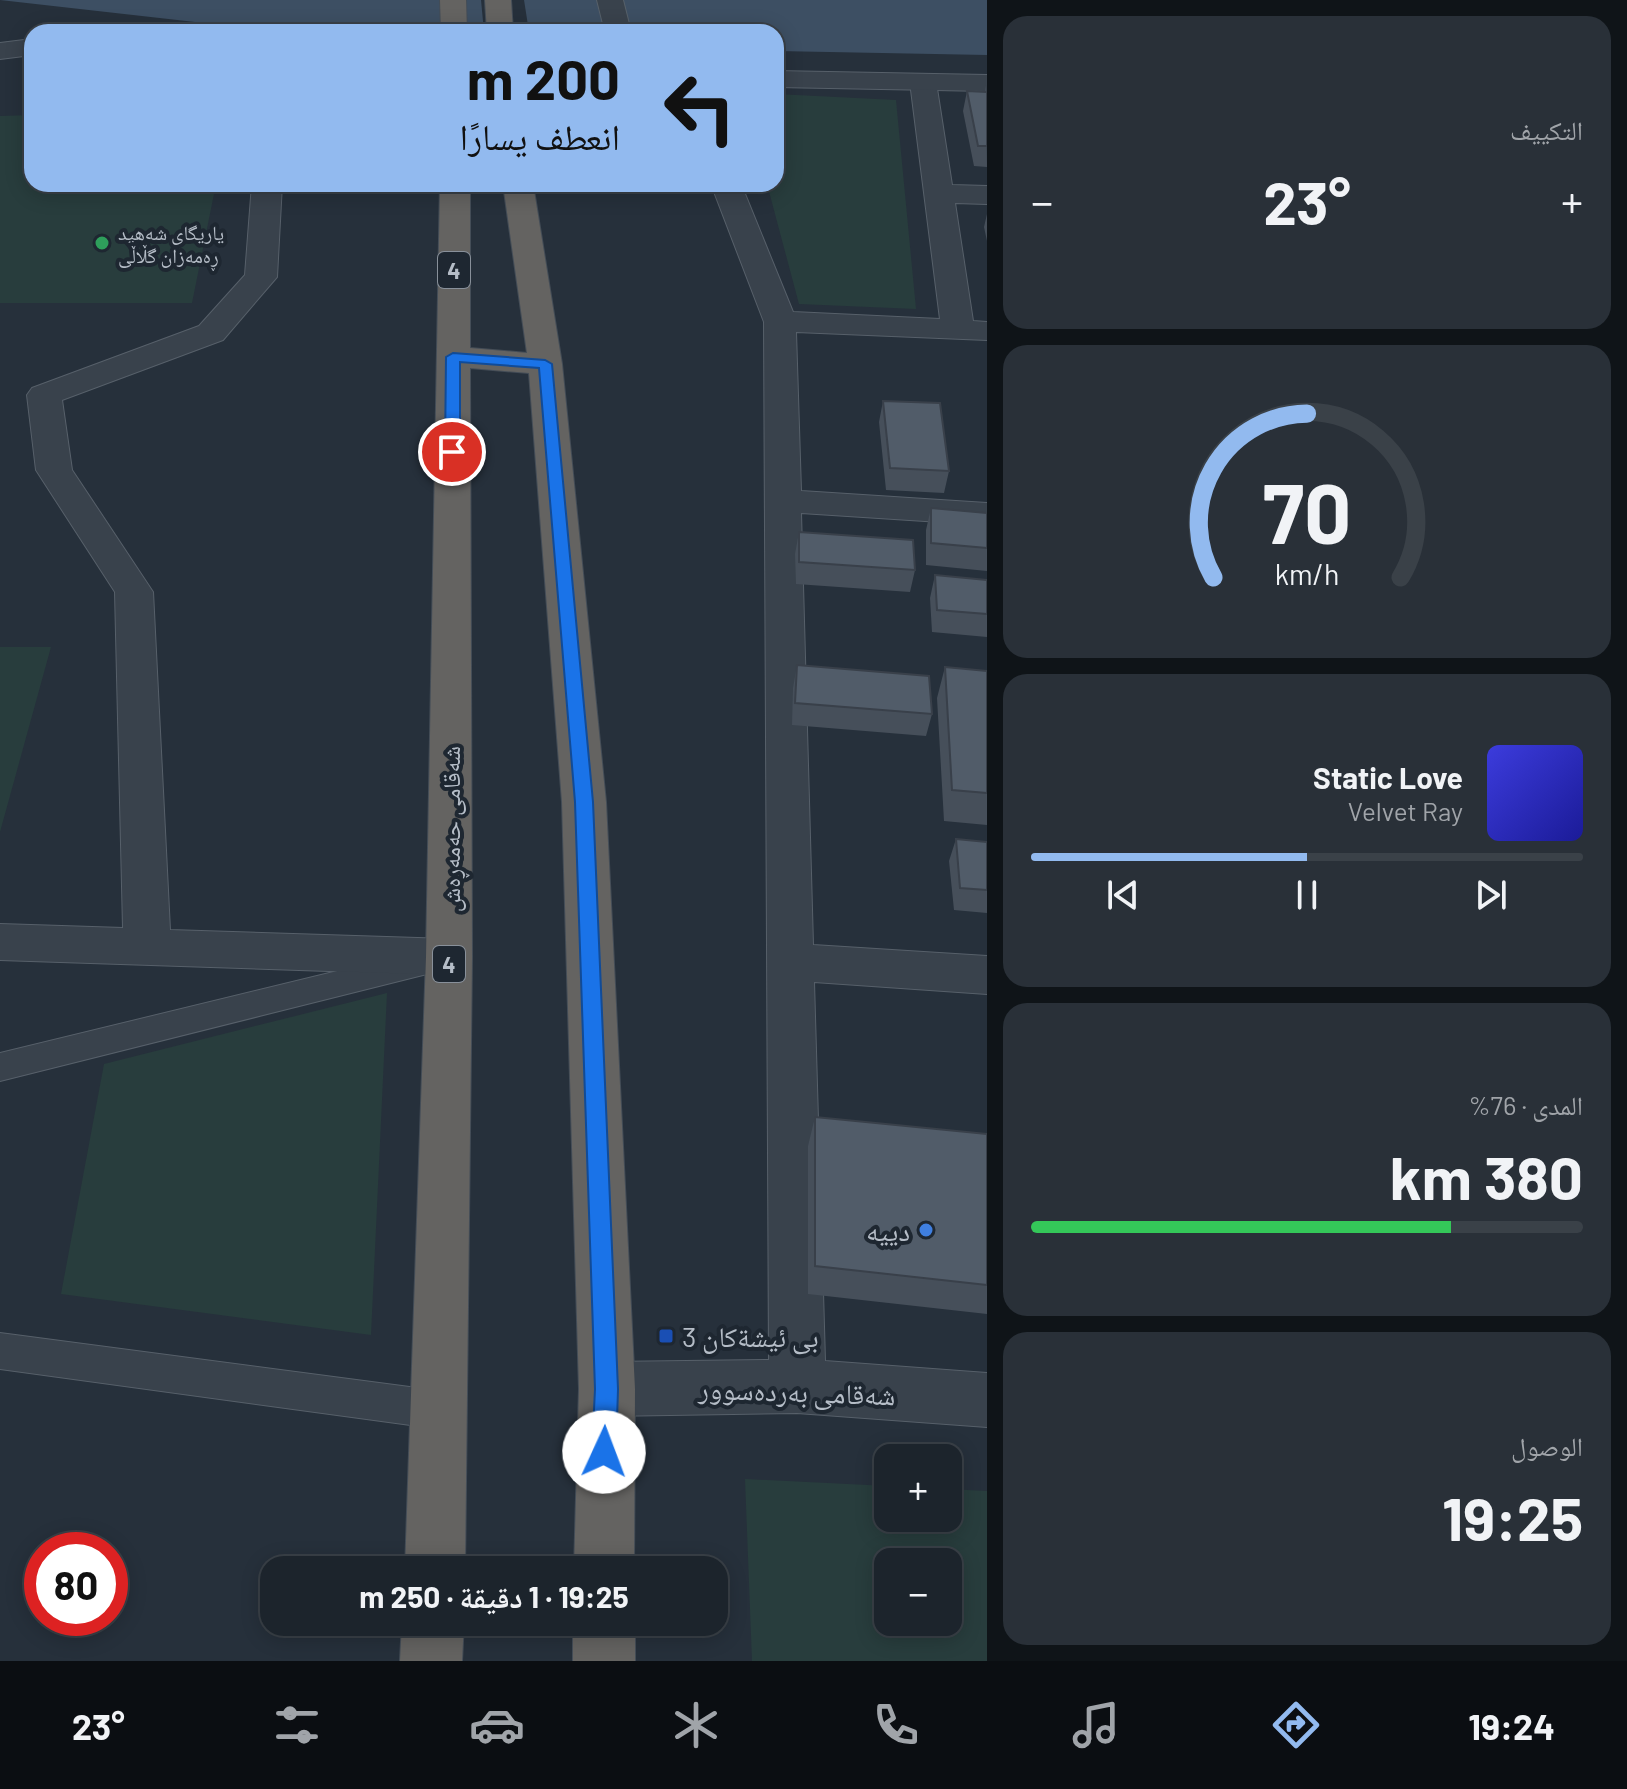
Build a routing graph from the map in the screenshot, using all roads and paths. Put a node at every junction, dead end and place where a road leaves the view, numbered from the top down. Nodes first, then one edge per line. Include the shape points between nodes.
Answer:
1 (453, 0) edge
2 (498, 0) edge
3 (610, 0) edge
4 (454, 24) edge
5 (500, 24) edge
6 (616, 24) edge
7 (24, 48) edge
8 (0, 51) edge
9 (784, 79) edge
10 (923, 82) junction
11 (987, 83) edge
12 (266, 192) edge
13 (455, 192) edge
14 (519, 192) edge
15 (729, 192) edge
16 (939, 193) junction
17 (987, 195) edge
18 (779, 321) junction
19 (972, 330) edge
20 (453, 357) junction
21 (545, 364) junction
22 (784, 501) junction
23 (987, 514) edge
24 (0, 942) edge
25 (147, 944) junction
26 (449, 957) junction
27 (791, 962) junction
28 (987, 975) edge
29 (0, 1067) edge
30 (0, 1351) edge
31 (797, 1386) junction
32 (607, 1389) junction
33 (987, 1400) edge
34 (440, 1410) junction
35 (435, 1556) edge
36 (604, 1556) edge
37 (432, 1636) edge
38 (604, 1636) edge
39 (431, 1661) edge
40 (604, 1661) edge

1 - 4 highway
2 - 5 highway
3 - 6 street
7 - 8 street
9 - 10 street
10 - 11 street
10 - 16 street
12 - 25 street via 261,277 211,333 44,395 54,470 134,592
13 - 20 highway, شەقامی حەمەڕەش / 4
14 - 21 highway
15 - 18 street
16 - 17 street
16 - 19 street
18 - 19 street
18 - 22 street
20 - 21 highway
20 - 26 highway, شەقامی حەمەڕەش / 4
21 - 32 highway via 584,802
22 - 23 street
22 - 27 street
24 - 25 street
25 - 26 street
26 - 29 lane
26 - 34 highway, شەقامی حەمەڕەش / 4
27 - 28 street
27 - 31 street
30 - 34 lane
31 - 32 street, شەقامی بەردەسوور
31 - 33 street, شەقامی بەردەسوور
32 - 36 highway
34 - 35 highway, شەقامی حەمەڕەش / 4
37 - 39 highway
38 - 40 highway

